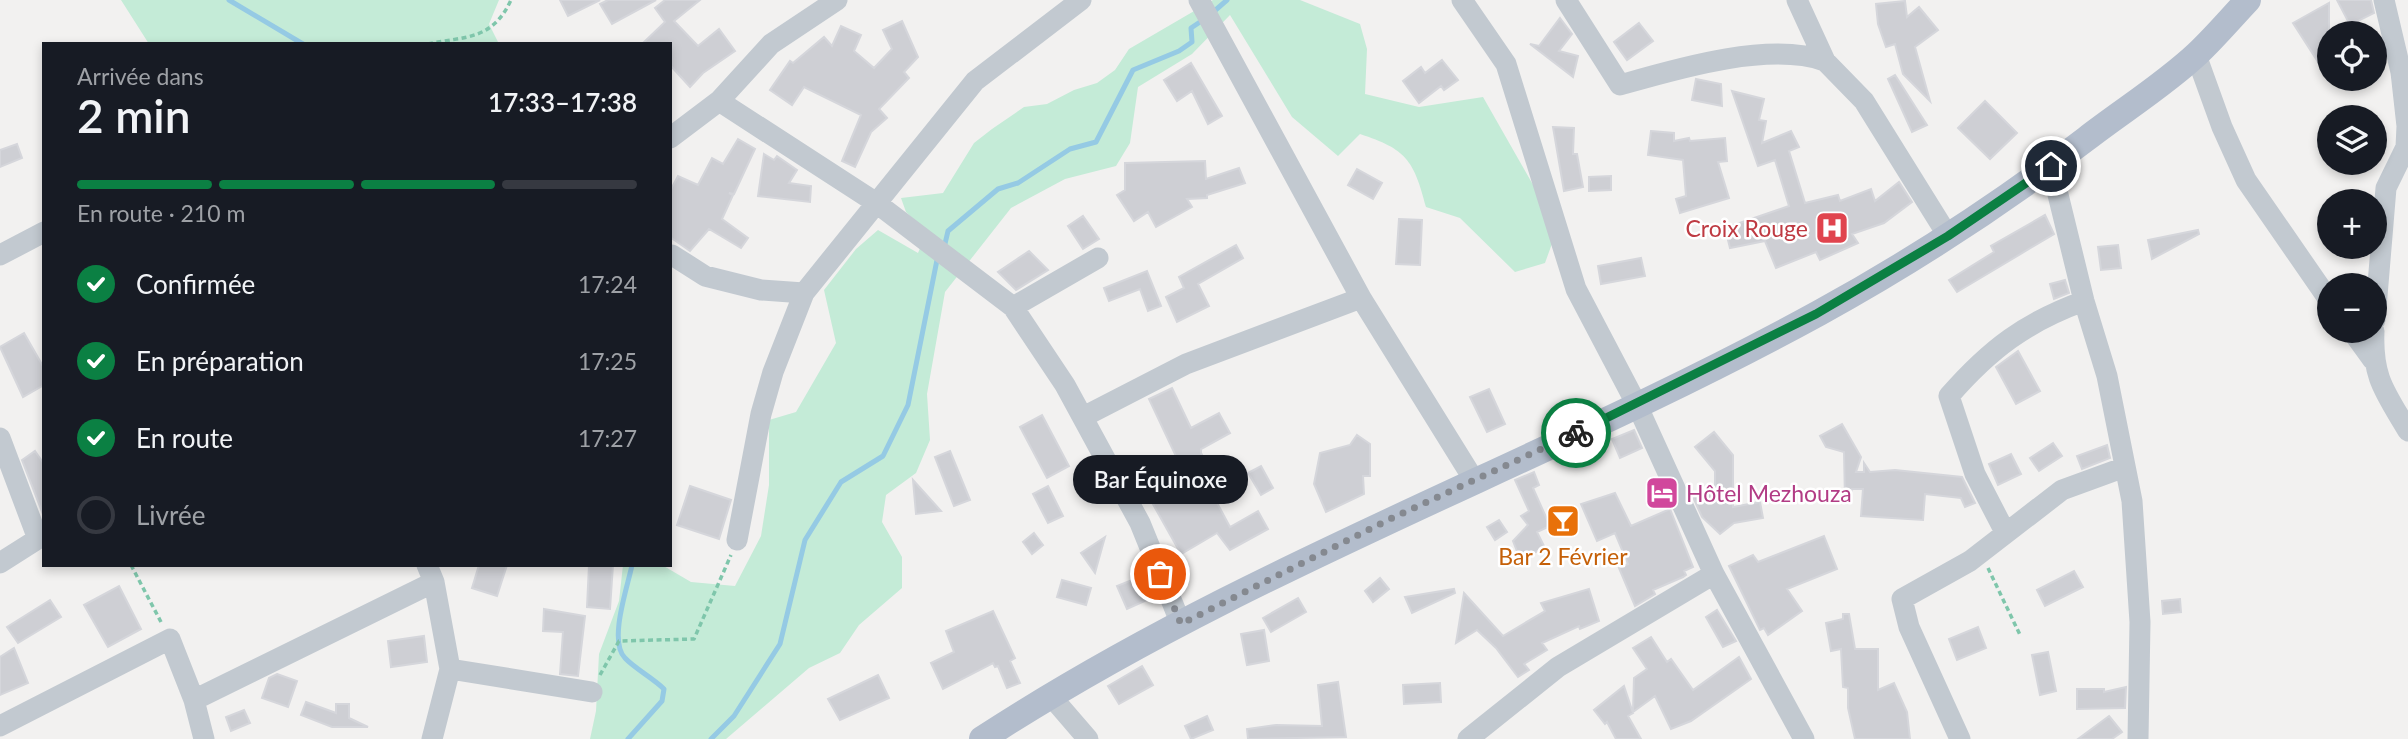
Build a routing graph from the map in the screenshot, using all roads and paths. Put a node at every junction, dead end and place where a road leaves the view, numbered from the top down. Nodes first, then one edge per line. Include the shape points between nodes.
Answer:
1 (510, 0) edge
2 (837, 0) edge
3 (1081, 0) edge
4 (1199, 0) edge
5 (1462, 0) edge
6 (1566, 0) edge
7 (1797, 0) edge
8 (2247, 0) edge
9 (2384, 0) edge
10 (444, 42) edge
11 (2196, 55) junction
12 (1825, 61) junction
13 (719, 102) junction
14 (2408, 126) edge
15 (672, 137) edge
16 (2051, 166) junction
17 (875, 202) junction
18 (42, 233) edge
19 (1948, 236) junction
20 (0, 255) edge
21 (672, 255) dead end
22 (1098, 258) dead end
23 (2379, 273) edge
24 (2317, 283) edge
25 (804, 293) junction
26 (1361, 298) junction
27 (2084, 301) junction
28 (1013, 307) junction
29 (2361, 343) edge
30 (2374, 343) edge
31 (2373, 360) junction
32 (1637, 405) junction
33 (1083, 417) junction
34 (2408, 431) edge
35 (0, 438) edge
36 (2125, 467) junction
37 (1474, 480) junction
38 (2005, 532) junction
39 (41, 537) edge
40 (737, 540) joint
41 (1981, 550) junction
42 (0, 563) edge
43 (132, 567) edge
44 (433, 571) edge
45 (1714, 574) junction
46 (1181, 624) junction
47 (2021, 637) dead end
48 (170, 639) junction
49 (450, 669) junction
50 (592, 692) joint
51 (1050, 695) junction
52 (194, 700) junction
53 (0, 726) edge
54 (204, 739) edge
55 (432, 739) edge
56 (982, 739) edge
57 (1088, 739) edge
58 (1468, 739) edge
59 (1804, 739) edge
60 (1960, 739) edge
61 (2138, 739) edge

1 - 10 path via 487,32
2 - 13 street via 771,44
3 - 17 street via 975,81
4 - 26 street
5 - 32 street via 1506,64 1576,289
6 - 12 street via 1620,85 1704,61 1808,55
7 - 12 street
8 - 11 main road
9 - 14 street
11 - 16 main road
11 - 24 street via 2246,180
12 - 19 street via 1864,101
13 - 15 street
13 - 17 street
14 - 23 street via 2406,146 2386,188
16 - 19 main road
16 - 27 street
17 - 25 street
17 - 28 street
18 - 20 street
19 - 32 main road via 1816,314
21 - 25 street via 705,276 761,290
22 - 28 street
25 - 40 street via 761,414
26 - 33 street via 1186,364
26 - 37 street
27 - 36 street via 2107,376
27 - 38 street via 2045,315 1997,346 1949,396 1975,474
28 - 33 street
29 - 31 street
30 - 31 street
31 - 34 street via 2380,383
32 - 37 main road
32 - 45 street
33 - 46 street via 1140,523
35 - 39 street
36 - 38 street via 2062,490
36 - 61 street via 2132,501 2140,622
37 - 46 main road
38 - 41 street
39 - 42 street
40 - 50 path via 694,639 619,641
41 - 47 path
41 - 60 street via 1970,561 1902,599 1909,628
43 - 48 path
44 - 49 street
44 - 52 street
45 - 58 street via 1558,667
45 - 59 street
46 - 51 main road
48 - 52 street
48 - 53 street
49 - 50 street
49 - 55 street
51 - 56 main road
51 - 57 street
52 - 54 street

